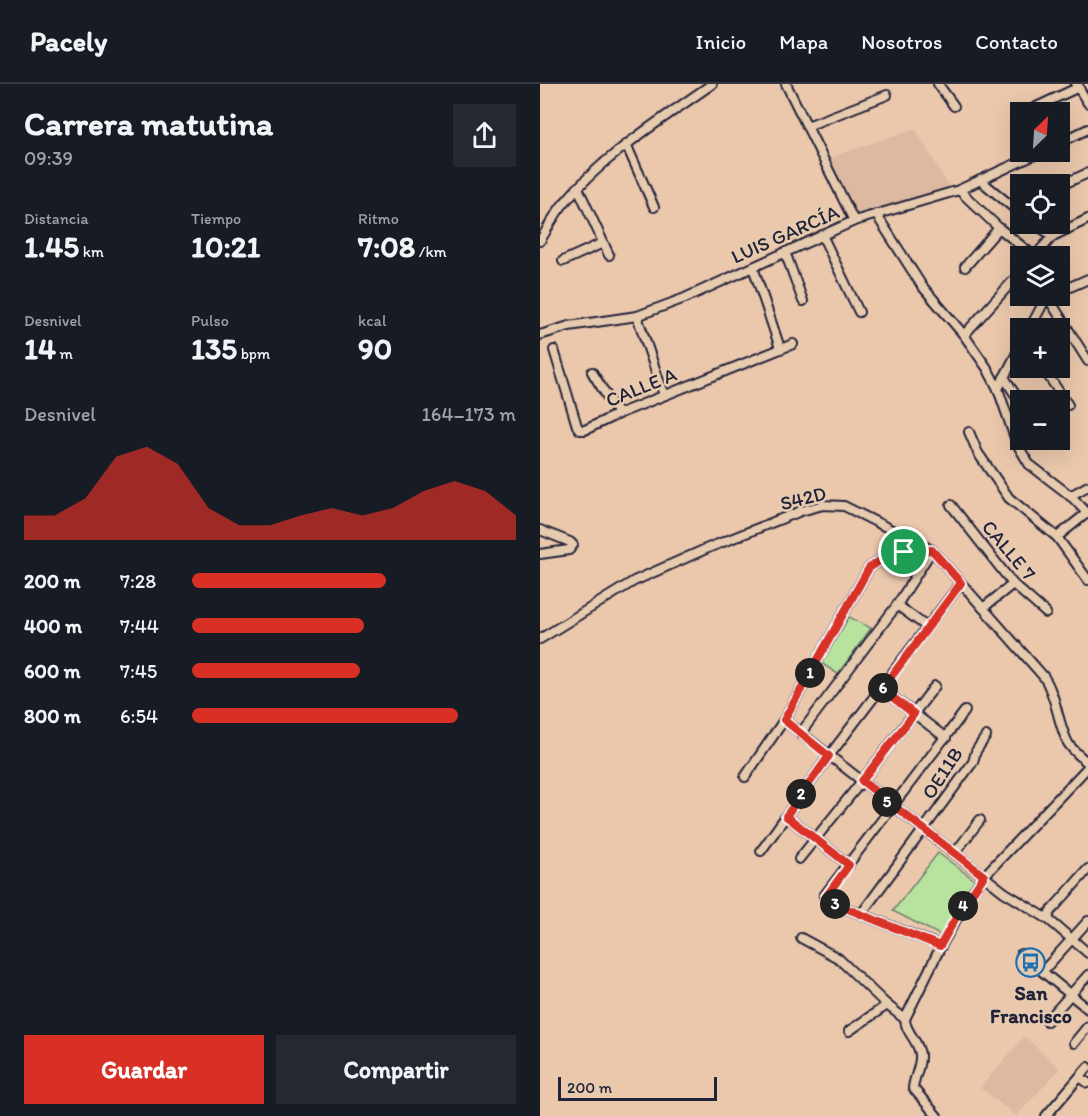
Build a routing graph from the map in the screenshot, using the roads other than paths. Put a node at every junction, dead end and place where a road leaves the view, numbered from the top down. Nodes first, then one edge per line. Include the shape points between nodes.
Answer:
1 (712, 84) edge
2 (786, 84) edge
3 (938, 84) edge
4 (1077, 86) edge
5 (887, 95) dead end
6 (1046, 102) edge
7 (1088, 103) edge
8 (954, 106) dead end
9 (807, 126) junction
10 (1088, 129) edge
11 (1070, 138) edge
12 (626, 144) junction
13 (1019, 162) edge
14 (1088, 173) edge
15 (980, 180) junction
16 (1070, 181) edge
17 (578, 188) junction
18 (959, 190) junction
19 (1010, 202) edge
20 (654, 207) dead end
21 (876, 214) junction
22 (1088, 219) edge
23 (854, 221) junction
24 (999, 228) junction
25 (1050, 234) edge
26 (822, 235) junction
27 (1053, 236) junction
28 (540, 241) edge
29 (603, 243) junction
30 (1022, 246) edge
31 (1044, 246) edge
32 (785, 252) junction
33 (609, 255) dead end
34 (563, 261) dead end
35 (753, 267) junction
36 (965, 267) dead end
37 (1088, 279) edge
38 (1010, 284) edge
39 (1070, 286) dead end
40 (802, 301) dead end
41 (1053, 306) edge
42 (860, 312) dead end
43 (637, 316) junction
44 (540, 335) edge
45 (963, 335) junction
46 (793, 344) dead end
47 (780, 348) junction
48 (554, 350) dead end
49 (1088, 361) edge
50 (1010, 366) edge
51 (592, 372) dead end
52 (1004, 377) junction
53 (998, 389) junction
54 (1012, 390) edge
55 (664, 395) junction
56 (618, 414) junction
57 (969, 432) dead end
58 (1088, 486) edge
59 (1070, 496) junction
60 (951, 505) dead end
61 (1088, 514) edge
62 (540, 530) edge
63 (1057, 537) junction
64 (932, 550) junction
65 (540, 554) edge
66 (1088, 580) edge
67 (961, 583) junction
68 (1013, 584) junction
69 (897, 605) junction
70 (983, 608) junction
71 (1046, 613) dead end
72 (927, 627) junction
73 (540, 639) edge
74 (935, 686) dead end
75 (882, 689) junction
76 (965, 711) dead end
77 (914, 714) junction
78 (784, 720) junction
79 (800, 734) junction
80 (986, 736) dead end
81 (946, 738) junction
82 (829, 756) junction
83 (1088, 765) edge
84 (745, 777) dead end
85 (862, 781) junction
86 (893, 806) junction
87 (786, 816) junction
88 (980, 820) dead end
89 (925, 829) junction
90 (816, 838) junction
91 (761, 851) dead end
92 (955, 853) junction
93 (799, 859) dead end
94 (849, 865) junction
95 (1085, 872) edge
96 (984, 876) junction
97 (862, 913) junction
98 (1048, 919) junction
99 (1088, 921) edge
100 (801, 938) dead end
101 (1072, 939) junction
102 (940, 946) junction
103 (1088, 953) edge
104 (1022, 954) dead end
105 (1043, 971) junction
106 (1088, 975) edge
107 (1071, 994) junction
108 (887, 1005) junction
109 (1088, 1009) edge
110 (905, 1019) junction
111 (1047, 1021) dead end
112 (1088, 1026) edge
113 (849, 1031) dead end
114 (1074, 1043) dead end
115 (1088, 1067) edge
116 (1080, 1077) junction
117 (1088, 1083) edge
118 (1051, 1114) edge
119 (937, 1116) edge

1 - 12 street
2 - 9 street
3 - 8 street
4 - 6 street
4 - 7 street
5 - 9 street
9 - 23 street
10 - 11 street
12 - 17 street
12 - 20 street
13 - 15 street, LUIS GARCÍA
14 - 16 street
15 - 18 street, LUIS GARCÍA
15 - 19 street
17 - 28 street via 563,203
17 - 29 street
18 - 21 street, LUIS GARCÍA
18 - 24 street
21 - 23 street, LUIS GARCÍA
21 - 45 street via 922,286
22 - 27 street
23 - 26 street, LUIS GARCÍA
24 - 30 street
24 - 36 street
25 - 27 street
26 - 32 street, LUIS GARCÍA
26 - 42 street
27 - 31 street
29 - 33 street
29 - 34 street
32 - 35 street, LUIS GARCÍA
32 - 40 street
35 - 43 street, LUIS GARCÍA
35 - 47 street
37 - 39 street
38 - 45 street
41 - 49 street
43 - 44 street, LUIS GARCÍA via 569,326
43 - 55 street
45 - 53 street
46 - 47 street, CALLE A
47 - 55 street, CALLE A
48 - 56 street, CALLE A via 579,429 585,430
50 - 52 street
51 - 56 street
52 - 53 street
52 - 54 street
53 - 59 street via 1017,444 1029,464
55 - 56 street, CALLE A
57 - 63 street via 978,453 1010,498
58 - 59 street
59 - 61 street
60 - 68 street, CALLE 7
61 - 63 street
62 - 65 street via 573,545 569,550
63 - 66 street
64 - 67 street, S42D
64 - 69 street
64 - 73 street, S42D via 844,506 823,505 708,548 634,581
64 - 78 street via 888,555 869,568
67 - 70 street, S42D
67 - 72 street
68 - 70 street
68 - 71 street, CALLE 7
69 - 72 street
69 - 79 street
70 - 83 street, S42D via 1044,677 1067,740
72 - 75 street
74 - 77 street
75 - 77 street
75 - 82 street
76 - 81 street
77 - 81 street
77 - 85 street
78 - 79 street
78 - 84 street
79 - 82 street
80 - 89 street, OE11B via 973,762
81 - 86 street
82 - 85 street
82 - 87 street
83 - 96 street
85 - 86 street
85 - 90 street
86 - 89 street
86 - 94 street
87 - 90 street
87 - 91 street
88 - 92 street
89 - 92 street
89 - 97 street, OE11B
90 - 93 street
90 - 94 street
92 - 96 street
94 - 97 street via 825,898
95 - 98 street
96 - 98 street
96 - 102 street
97 - 102 street
98 - 101 street
99 - 101 street
100 - 108 street via 838,958
101 - 103 street
101 - 105 street
102 - 110 street
104 - 105 street
105 - 107 street
106 - 107 street
107 - 109 street
107 - 111 street
108 - 110 street
108 - 113 street
110 - 119 street via 920,1055 913,1088
112 - 114 street
115 - 116 street
116 - 117 street
116 - 118 street

